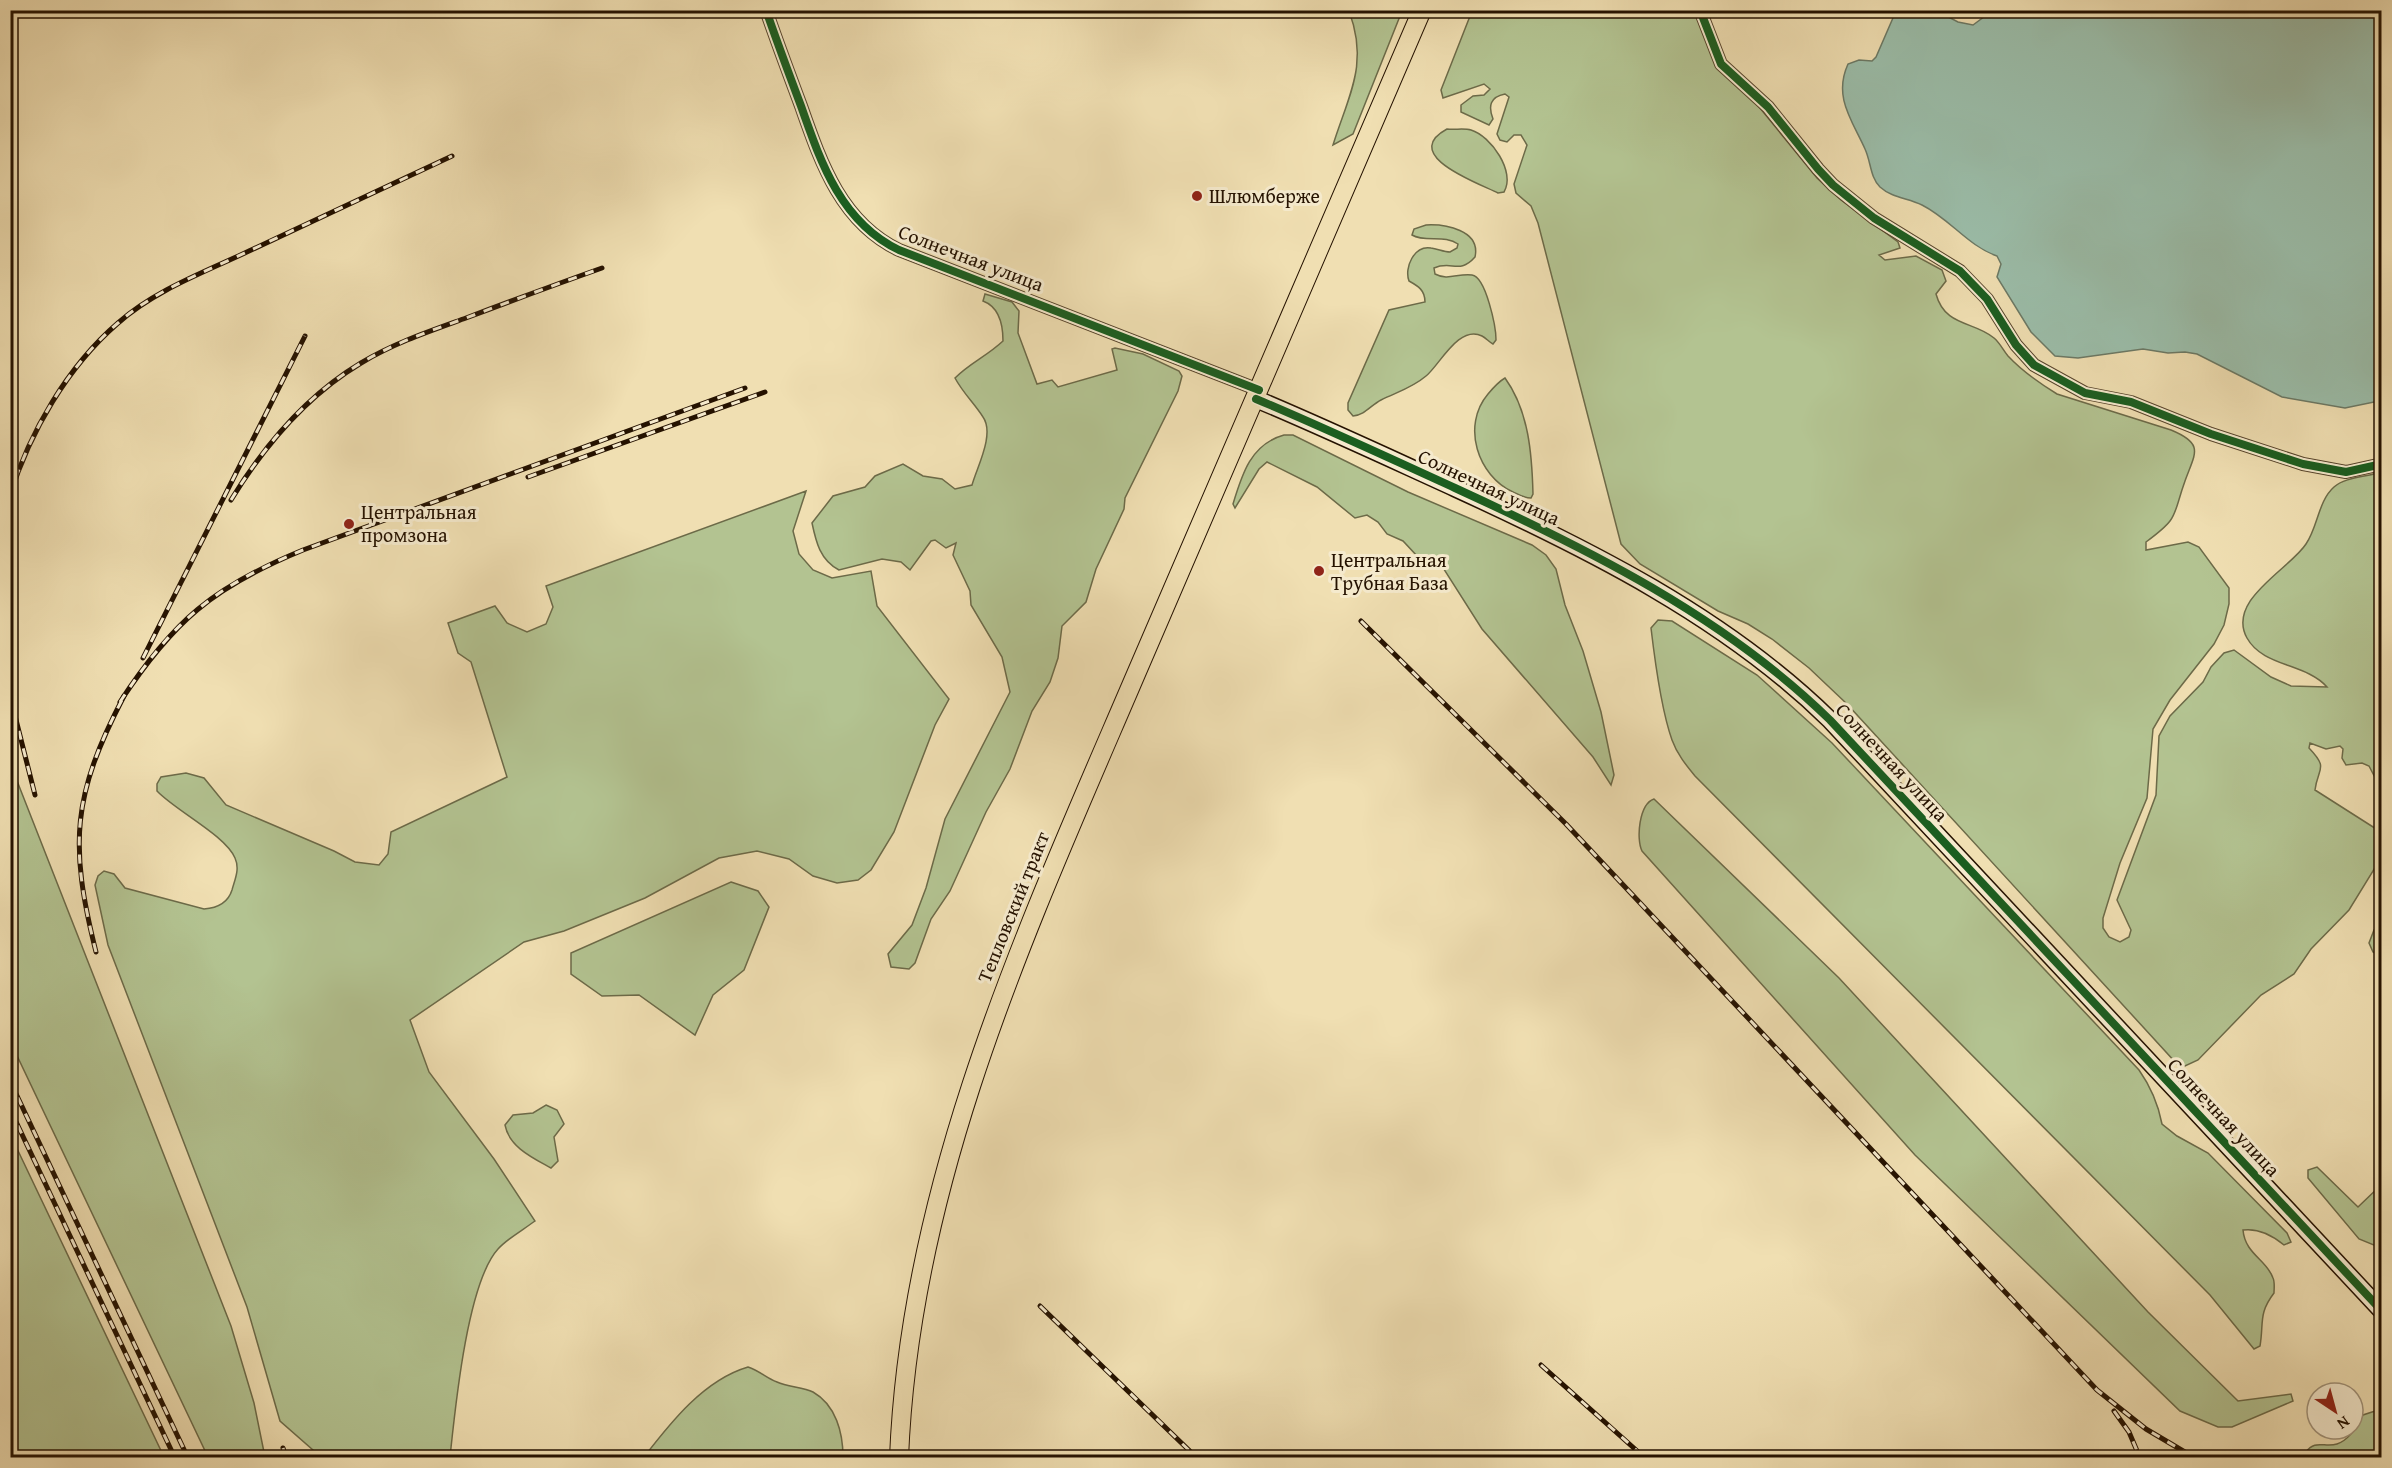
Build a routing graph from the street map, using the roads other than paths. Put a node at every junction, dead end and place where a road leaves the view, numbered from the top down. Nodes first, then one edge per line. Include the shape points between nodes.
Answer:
1 (766, 10) edge
2 (1422, 10) edge
3 (1700, 10) edge
4 (1257, 395) junction
5 (2382, 464) edge
6 (2382, 1311) edge
7 (899, 1458) edge

1 - 4 street, Солнечная улица via 829,178 850,211 878,238 899,250
2 - 4 main road, Тепловский тракт
3 - 5 street via 1722,64 1768,107 1818,170 1874,218 1960,271 1987,299 2016,345 2034,365 2085,393 2131,402 2211,434 2314,467 2346,472
4 - 6 street, Солнечная улица via 1624,572 1780,674 1830,720
4 - 7 main road, Тепловский тракт via 1027,926 981,1054 928,1235 907,1360

